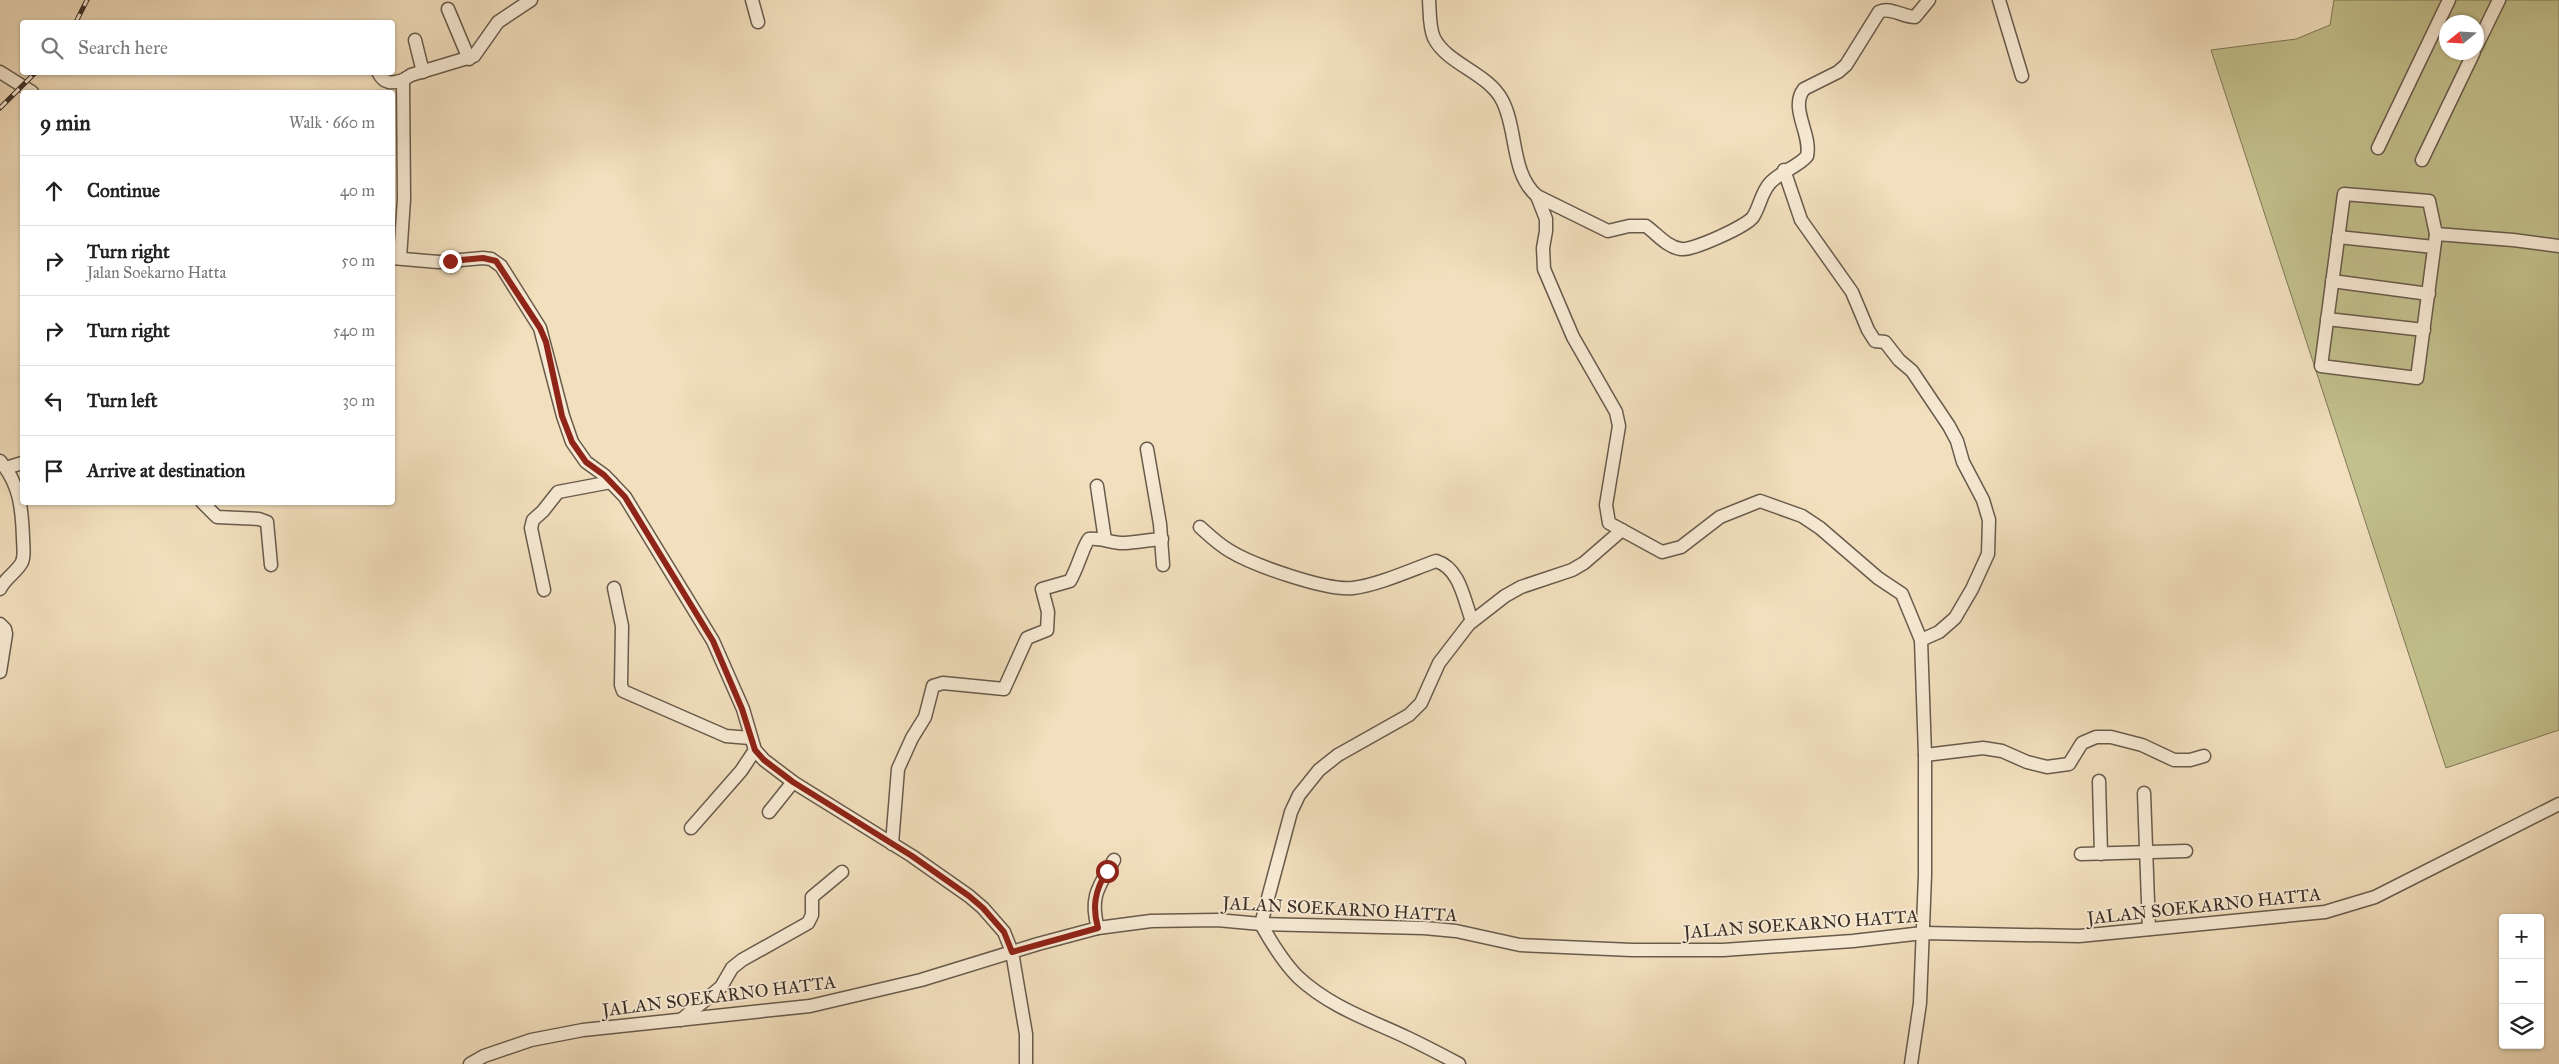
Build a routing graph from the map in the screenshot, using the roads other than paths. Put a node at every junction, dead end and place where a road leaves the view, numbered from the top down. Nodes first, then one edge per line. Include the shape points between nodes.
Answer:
1 (531, 0) edge
2 (752, 0) edge
3 (1429, 0) edge
4 (1929, 0) edge
5 (1999, 0) edge
6 (2449, 0) edge
7 (2500, 0) edge
8 (448, 10) dead end
9 (758, 22) dead end
10 (2484, 31) edge
11 (415, 40) dead end
12 (469, 59) junction
13 (2470, 60) edge
14 (423, 72) junction
15 (381, 75) edge
16 (2022, 76) dead end
17 (3, 79) edge
18 (404, 80) junction
19 (28, 90) edge
20 (2378, 148) dead end
21 (2422, 160) dead end
22 (1784, 170) junction
23 (1537, 196) junction
24 (2338, 237) junction
25 (2435, 241) junction
26 (2559, 246) edge
27 (396, 258) edge
28 (2332, 281) junction
29 (2429, 294) junction
30 (2328, 319) junction
31 (2424, 330) junction
32 (1147, 449) dead end
33 (20, 463) edge
34 (3, 464) edge
35 (612, 482) junction
36 (1098, 486) dead end
37 (20, 501) edge
38 (21, 505) edge
39 (205, 505) edge
40 (1200, 526) dead end
41 (1622, 530) junction
42 (1162, 539) junction
43 (1106, 540) junction
44 (271, 565) dead end
45 (1163, 566) dead end
46 (614, 588) dead end
47 (0, 589) edge
48 (544, 590) dead end
49 (1472, 621) junction
50 (0, 624) edge
51 (1922, 640) junction
52 (0, 672) edge
53 (750, 738) junction
54 (755, 750) junction
55 (1925, 755) junction
56 (2204, 756) dead end
57 (2099, 780) dead end
58 (793, 782) junction
59 (2144, 793) dead end
60 (2559, 804) edge
61 (769, 812) dead end
62 (691, 828) dead end
63 (892, 844) junction
64 (2186, 851) dead end
65 (2146, 852) junction
66 (2081, 854) dead end
67 (2101, 854) junction
68 (1114, 860) dead end
69 (842, 872) dead end
70 (1261, 924) junction
71 (1098, 928) junction
72 (2149, 929) junction
73 (1923, 933) junction
74 (1012, 952) junction
75 (681, 1020) junction
76 (470, 1064) edge
77 (1026, 1064) edge
78 (1459, 1064) edge
79 (1911, 1064) edge

1 - 12 street via 503,17
2 - 9 street
3 - 23 street via 1436,42 1487,82 1502,100 1521,172
4 - 22 street via 1915,17 1888,10 1878,12 1846,66 1804,89 1798,104 1807,156
5 - 16 street
6 - 20 street
7 - 10 street
8 - 12 street
11 - 14 street
12 - 14 street
13 - 21 street
14 - 18 street
15 - 18 street via 387,82
17 - 19 street
18 - 27 street via 404,190
22 - 23 street via 1763,193 1747,222 1701,246 1682,249 1661,239 1646,226 1608,231
22 - 51 street via 1801,220 1852,292 1868,330 1875,340 1885,342 1912,371 1958,441 1963,462 1983,500 1989,520 1988,554 1972,590 1955,618 1939,632
23 - 41 street via 1546,219 1544,268 1572,337 1616,412 1619,426 1606,513 1609,523
24 - 25 street
24 - 25 street via 2344,194 2430,200
24 - 28 street
25 - 26 street via 2513,240
25 - 29 street
27 - 35 street via 438,262 483,258 496,261 546,342 562,416 572,442 586,462
28 - 29 street
28 - 30 street
29 - 31 street
30 - 31 street
30 - 31 street via 2321,366 2417,378
32 - 42 street
33 - 34 street
34 - 37 street
35 - 48 street via 558,492 533,520 531,528
35 - 53 street via 625,497 713,641 742,709
36 - 43 street
38 - 47 street via 22,562
39 - 44 street via 217,517 267,522
40 - 49 street via 1213,540 1248,560 1336,588 1360,586 1436,561 1452,571
41 - 49 street via 1578,566 1521,587
41 - 51 street via 1662,552 1681,547 1720,517 1760,501 1802,516 1902,594
42 - 43 street via 1124,543
42 - 45 street
43 - 63 street via 1089,539 1070,581 1042,589 1048,612 1047,630 1027,638 1004,689 943,683 933,686 925,717 898,769
46 - 53 street via 622,626 623,691 726,736
49 - 70 street via 1440,663 1421,704 1409,716 1338,755 1319,770 1299,795 1285,830
50 - 52 street via 6,634
51 - 55 street
53 - 54 street
54 - 58 street
54 - 62 street
55 - 56 street via 1983,748 2002,751 2047,767 2069,764 2082,743 2096,737 2111,737 2142,745 2174,760
55 - 73 street
57 - 67 street
58 - 61 street
58 - 63 street
59 - 65 street
60 - 72 street, JALAN SOEKARNO HATTA via 2375,897 2325,912
63 - 74 street via 983,908 1004,932
64 - 65 street
65 - 67 street
65 - 72 street
66 - 67 street
68 - 71 street via 1098,888 1095,909
69 - 75 street via 812,897 812,915 808,923 742,960 732,968 721,987
70 - 71 street, JALAN SOEKARNO HATTA via 1170,920
70 - 73 street, JALAN SOEKARNO HATTA via 1424,928 1456,931 1520,945 1632,950 1723,950
70 - 78 street via 1298,976 1326,998 1350,1013 1410,1038
71 - 74 street, JALAN SOEKARNO HATTA
72 - 73 street, JALAN SOEKARNO HATTA via 2079,936
73 - 79 street via 1920,1003
74 - 75 street, JALAN SOEKARNO HATTA via 921,980 810,1006
74 - 77 street via 1026,1034
75 - 76 street, JALAN SOEKARNO HATTA via 583,1030 531,1040

